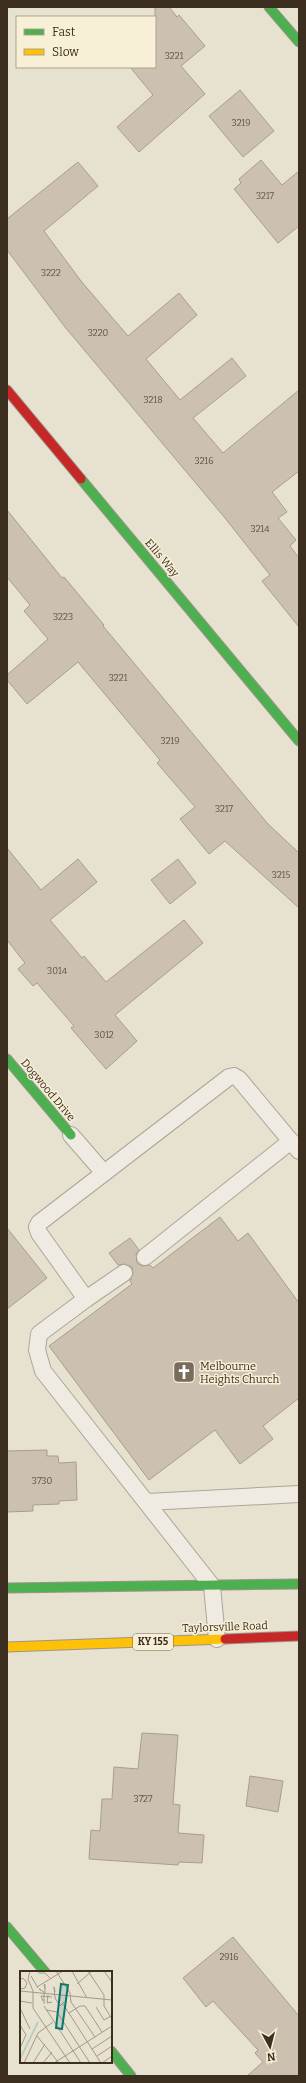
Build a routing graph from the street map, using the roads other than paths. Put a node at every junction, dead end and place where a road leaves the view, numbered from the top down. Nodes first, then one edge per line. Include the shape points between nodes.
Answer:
1 (269, 7) edge
2 (299, 42) edge
3 (7, 390) edge
4 (299, 741) edge
5 (7, 1059) edge
6 (71, 1136) joint
7 (295, 1146) edge
8 (104, 1173) junction
9 (145, 1257) dead end
10 (124, 1273) dead end
11 (86, 1299) junction
12 (299, 1494) edge
13 (147, 1502) junction
14 (299, 1584) edge
15 (212, 1586) junction
16 (7, 1588) edge
17 (299, 1636) edge
18 (217, 1639) junction
19 (7, 1647) edge
20 (7, 1927) edge
21 (43, 1971) edge
22 (112, 2053) edge
23 (132, 2076) edge

1 - 2 street
3 - 4 street, Ellis Way
5 - 6 street, Dogwood Drive
6 - 8 lane
7 - 8 lane via 239,1078 234,1076 229,1077
7 - 9 lane
8 - 11 lane via 37,1227
10 - 11 lane
11 - 13 lane via 39,1334 37,1350 43,1371
12 - 13 lane
13 - 15 lane
14 - 15 street
15 - 16 street
15 - 18 lane
17 - 18 street, Taylorsville Road / KY 155
18 - 19 street, Taylorsville Road / KY 155
20 - 21 street
22 - 23 street

